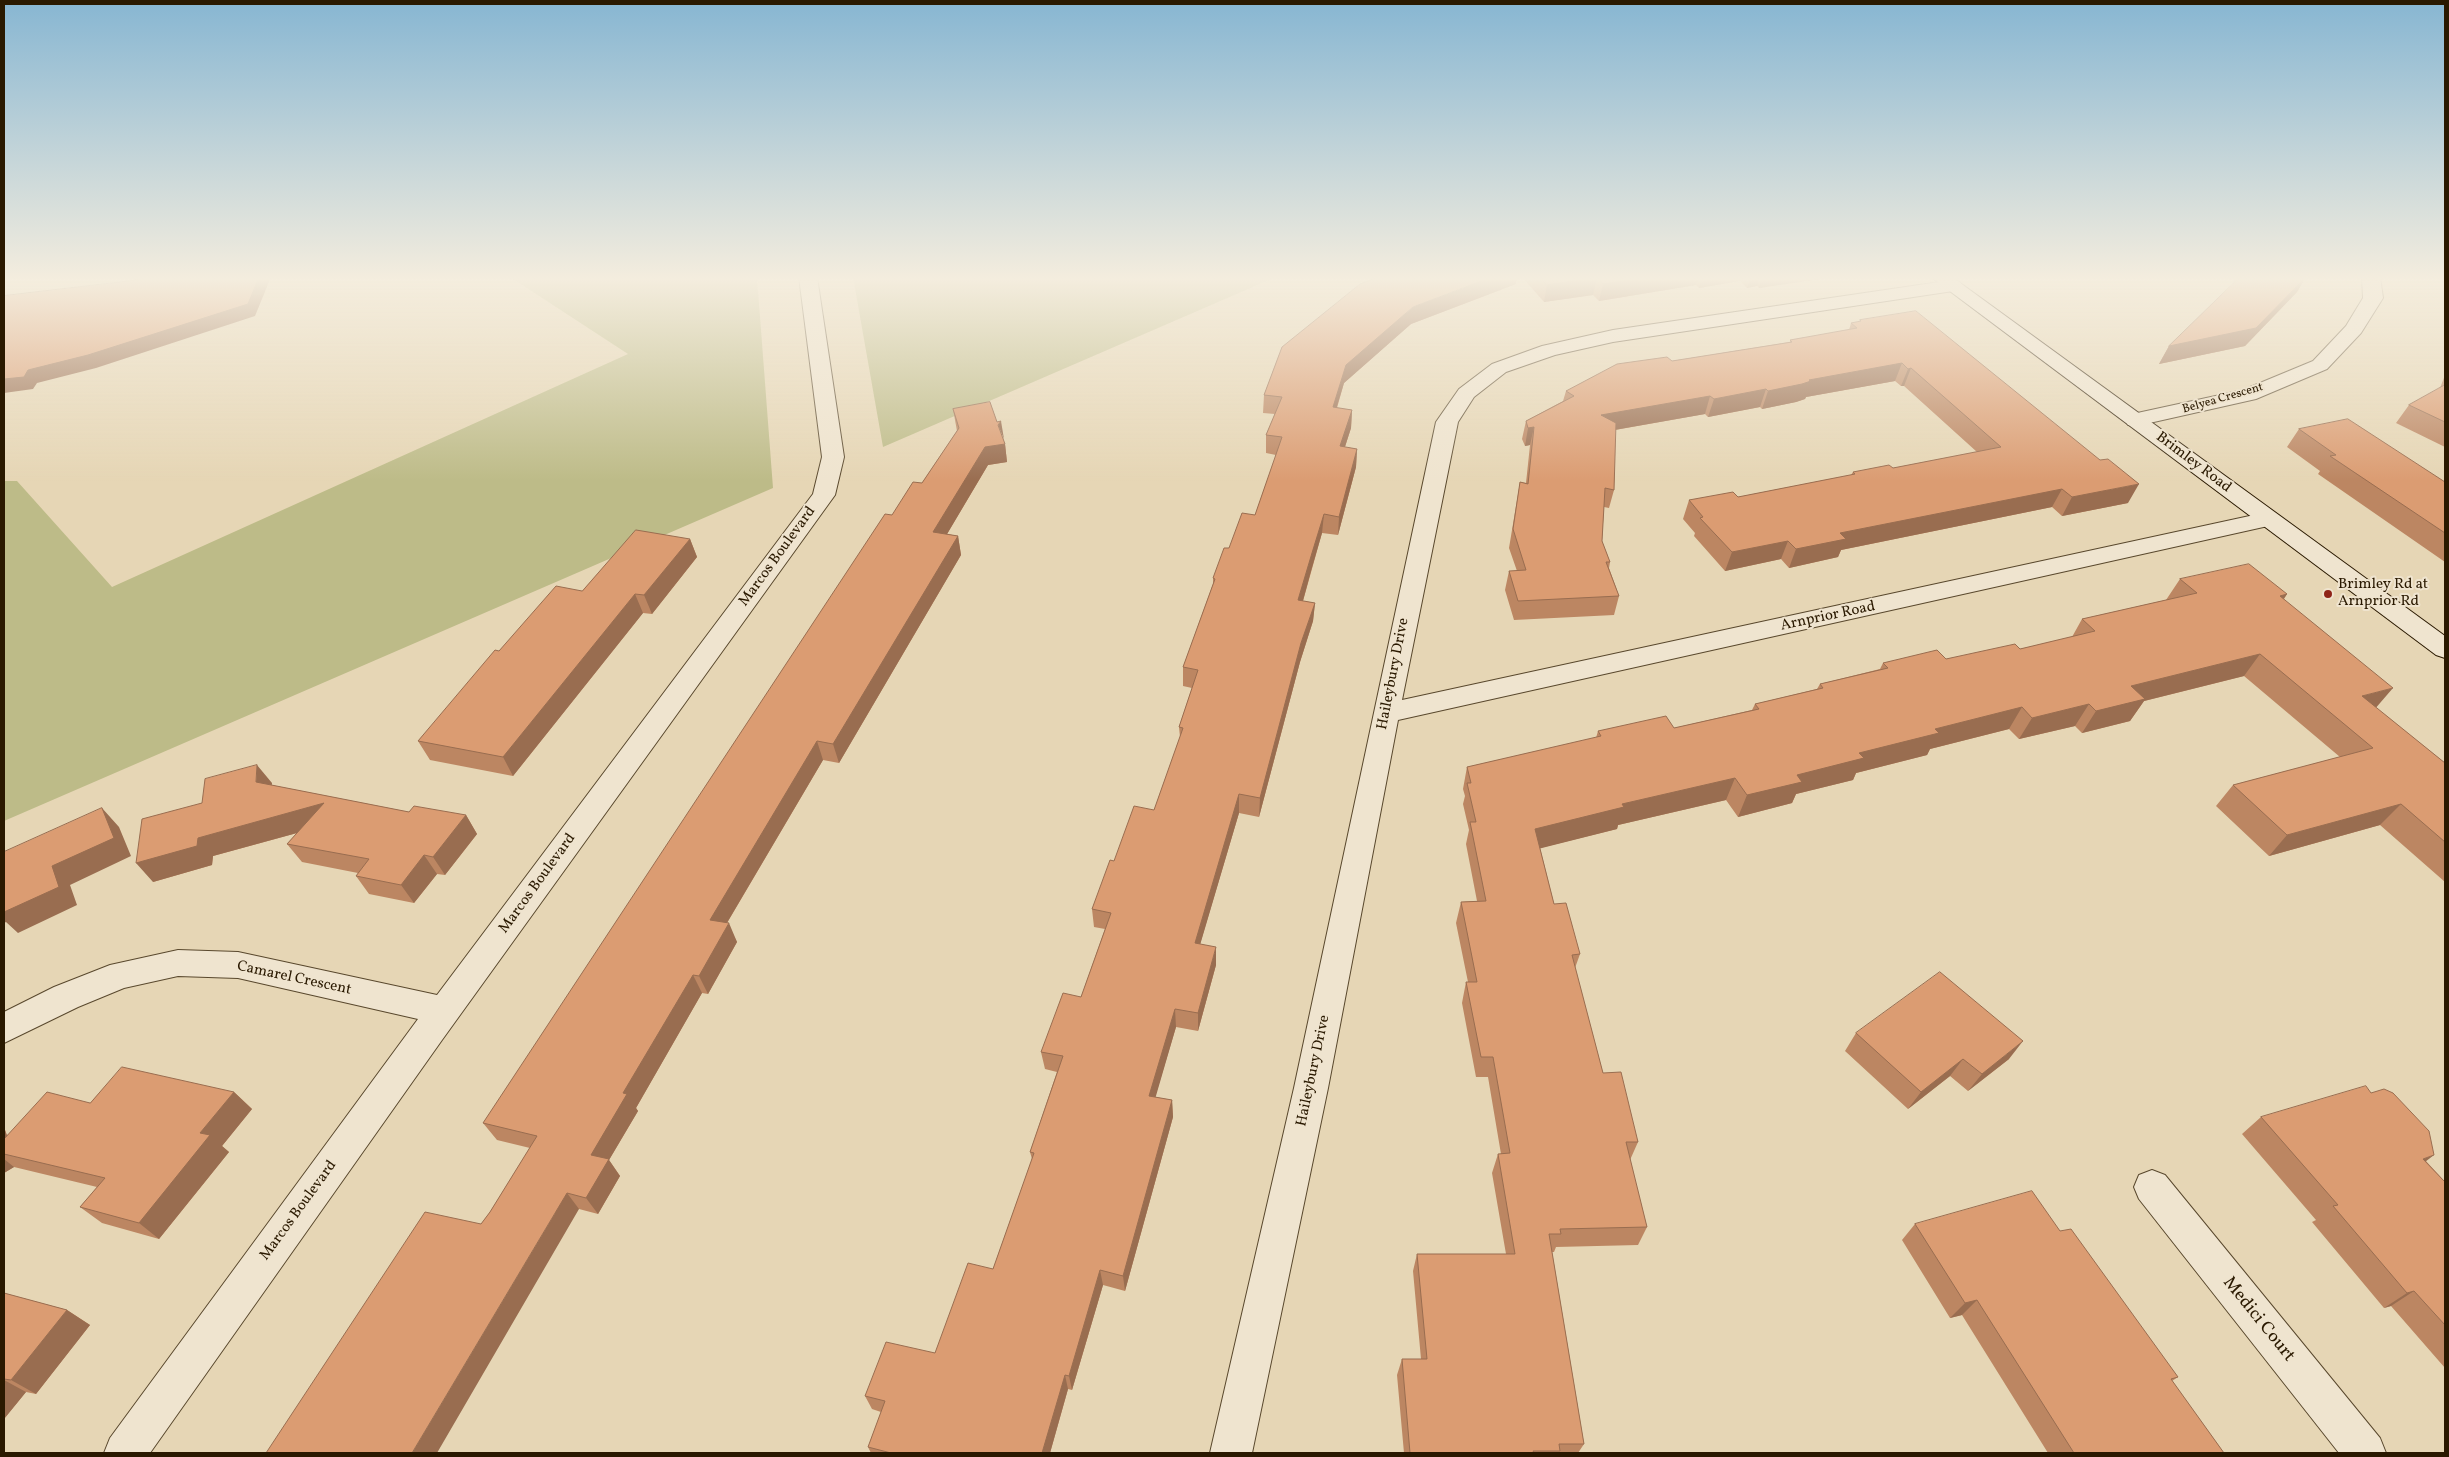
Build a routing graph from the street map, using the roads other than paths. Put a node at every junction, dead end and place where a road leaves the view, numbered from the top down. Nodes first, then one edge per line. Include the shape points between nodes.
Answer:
1 (817, 345) edge
2 (1572, 345) edge
3 (2033, 345) edge
4 (2339, 345) edge
5 (2136, 420) junction
6 (2268, 519) junction
7 (2445, 648) edge
8 (1387, 713) junction
9 (444, 1011) junction
10 (4, 1028) edge
11 (2152, 1188) dead end
12 (125, 1453) edge
13 (1231, 1453) edge
14 (2364, 1453) edge

1 - 9 street, Marcos Boulevard via 833,457 824,495
2 - 8 street, Haileybury Drive via 1499,368 1466,393 1448,422
3 - 5 street, Brimley Road
4 - 5 street, Belyea Crescent via 2320,366 2249,394
5 - 6 street, Brimley Road
6 - 7 street, Brimley Road
6 - 8 street, Arnprior Road
8 - 13 street, Haileybury Drive via 1311,1088
9 - 10 street, Camarel Crescent via 238,965 178,963 121,975 66,997
9 - 12 street, Marcos Boulevard
11 - 14 street, Medici Court

